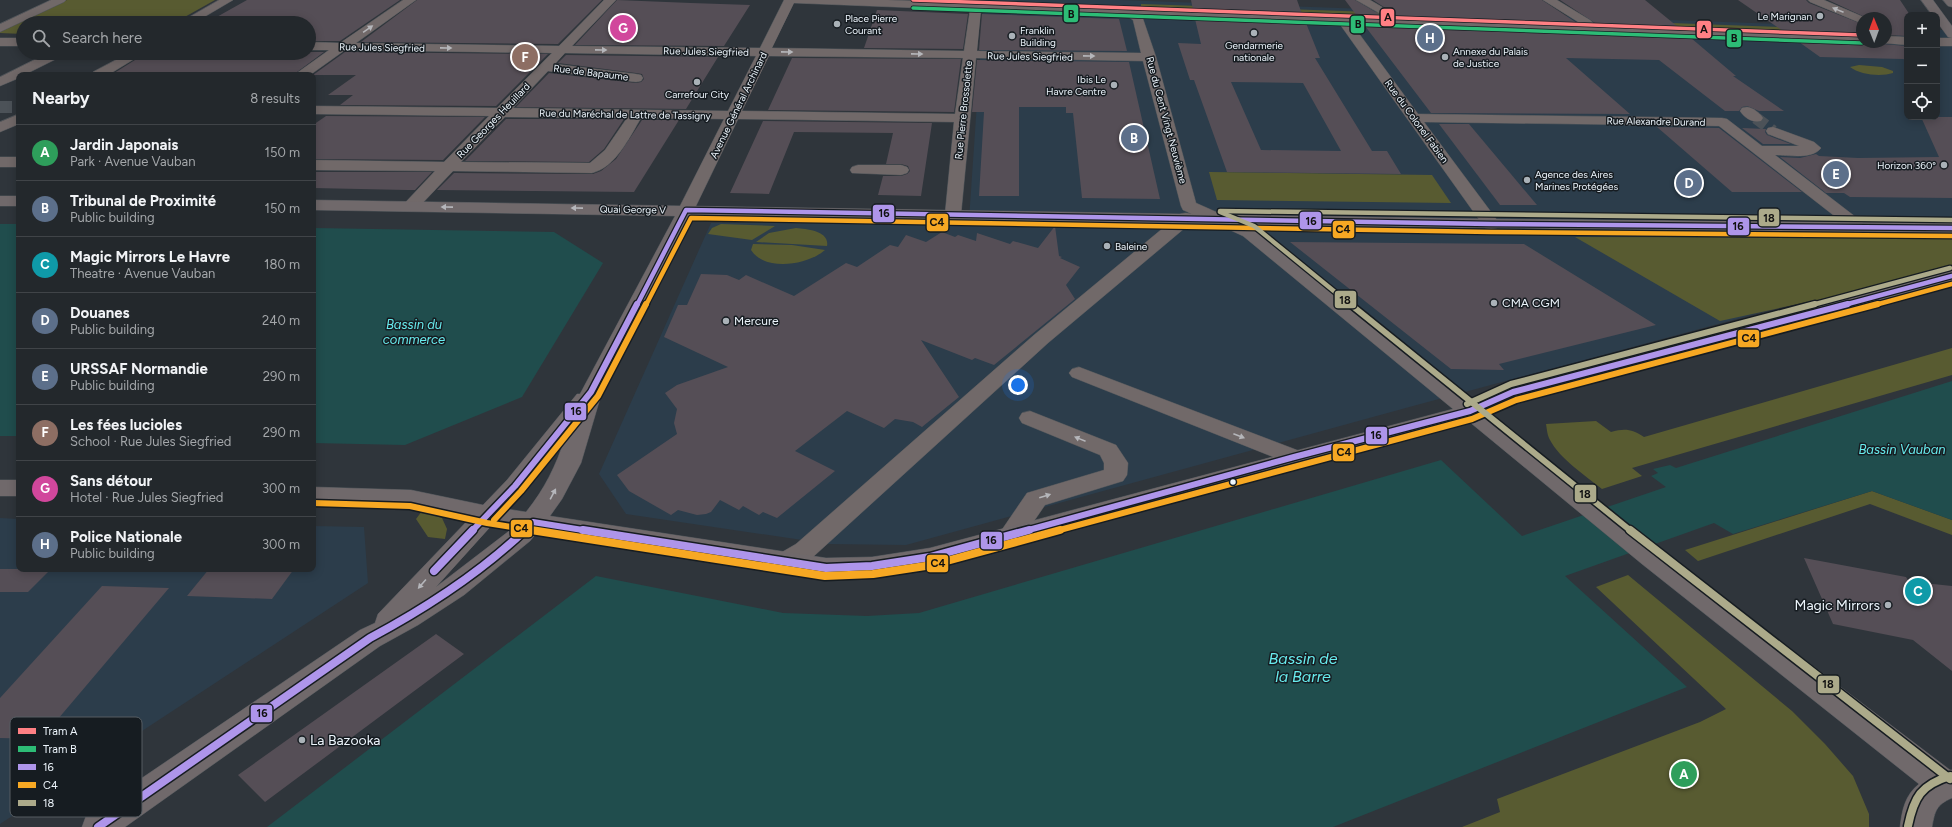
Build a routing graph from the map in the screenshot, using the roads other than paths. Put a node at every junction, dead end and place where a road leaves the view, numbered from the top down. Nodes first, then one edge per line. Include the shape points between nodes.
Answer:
1 (60, 0) edge
2 (227, 0) edge
3 (410, 0) edge
4 (610, 0) edge
5 (790, 0) edge
6 (796, 0) edge
7 (1101, 0) edge
8 (1107, 0) edge
9 (1362, 0) edge
10 (1549, 0) edge
11 (1814, 0) edge
12 (1927, 0) edge
13 (1949, 0) edge
14 (1952, 4) edge
15 (976, 7) junction
16 (1383, 11) junction
17 (1127, 12) junction
18 (26, 16) edge
19 (198, 16) edge
20 (1580, 18) junction
21 (1856, 18) edge
22 (1342, 20) junction
23 (16, 21) edge
24 (0, 28) edge
25 (1856, 28) edge
26 (1594, 29) junction
27 (1892, 29) edge
28 (1904, 30) edge
29 (1940, 32) edge
30 (1952, 35) edge
31 (1856, 39) edge
32 (1892, 40) edge
33 (1904, 40) edge
34 (1940, 41) edge
35 (0, 42) edge
36 (16, 42) edge
37 (316, 46) edge
38 (342, 47) junction
39 (562, 50) junction
40 (764, 52) junction
41 (969, 55) junction
42 (1150, 57) junction
43 (44, 60) edge
44 (125, 60) edge
45 (545, 67) junction
46 (20, 72) edge
47 (103, 72) edge
48 (306, 72) edge
49 (16, 74) edge
50 (636, 78) dead end
51 (0, 82) edge
52 (316, 110) edge
53 (16, 112) edge
54 (501, 113) junction
55 (637, 114) junction
56 (733, 116) junction
57 (962, 118) junction
58 (1415, 118) junction
59 (0, 128) edge
60 (1773, 131) tunnel mouth
61 (1760, 150) junction
62 (0, 162) edge
63 (16, 162) edge
64 (316, 165) edge
65 (448, 167) junction
66 (858, 170) dead end
67 (901, 170) dead end
68 (0, 201) edge
69 (16, 201) edge
70 (316, 205) edge
71 (410, 206) junction
72 (686, 210) junction
73 (953, 214) junction
74 (1186, 218) junction
75 (1217, 219) junction
76 (1491, 224) junction
77 (1862, 228) junction
78 (1952, 228) edge
79 (1952, 276) edge
80 (1079, 373) dead end
81 (591, 392) junction
82 (1470, 411) junction
83 (1030, 418) dead end
84 (1294, 457) junction
85 (0, 488) edge
86 (16, 488) edge
87 (316, 494) edge
88 (488, 515) junction
89 (533, 522) junction
90 (1012, 534) junction
91 (786, 562) junction
92 (370, 638) junction
93 (1949, 785) edge
94 (142, 796) edge
95 (112, 817) edge
96 (98, 827) edge
97 (1916, 827) edge

1 - 18 street
2 - 19 street
38 -> 3 street
4 - 39 street, Rue Georges Heuillard
5 - 40 street, Avenue Général Archinard
6 - 15 street
7 - 8 street
8 - 16 street
8 - 17 street
9 - 16 street
10 - 20 street
21 -> 11 street
12 - 30 main road
13 - 14 main road
15 - 17 street
15 - 41 street, Rue Pierre Brossolette
16 - 20 street
17 - 22 street
17 - 42 street, Rue du Cent Vingt Neuvième via 1138,18
20 - 25 street
20 - 26 street
22 - 26 street
22 - 58 street, Rue du Colonel Fabien
23 - 24 street
26 - 31 street
27 - 28 street
29 - 30 street
30 - 34 street
32 - 33 street
35 - 36 street
37 - 38 street, Rue Jules Siegfried
38 -> 39 street, Rue Jules Siegfried
38 - 48 street
39 -> 40 street, Rue Jules Siegfried
39 - 45 street, Rue Georges Heuillard
40 -> 41 street, Rue Jules Siegfried
40 - 56 street, Avenue Général Archinard
41 -> 42 street, Rue Jules Siegfried
41 - 57 street, Rue Pierre Brossolette
42 - 75 street, Rue du Cent Vingt Neuvième via 1189,206
43 - 46 street
44 - 47 street
45 - 50 street, Rue de Bapaume
45 - 54 street, Rue Georges Heuillard
49 - 51 street
52 - 54 street, Rue du Maréchal de Lattre de Tassigny
53 - 59 street
54 - 55 street, Rue du Maréchal de Lattre de Tassigny
54 - 65 street, Rue Georges Heuillard
55 - 56 street, Rue du Maréchal de Lattre de Tassigny
55 - 65 street via 598,167
56 - 57 street, Rue du Maréchal de Lattre de Tassigny
56 - 72 street, Avenue Général Archinard
57 - 73 street, Rue Pierre Brossolette
58 - 61 street, Rue Alexandre Durand via 1722,122
58 - 76 street, Rue du Colonel Fabien
60 - 61 street via 1809,144 1813,148
61 - 77 street, Rue Alexandre Durand
62 - 63 street
64 - 65 street
65 - 71 street, Rue Georges Heuillard
66 - 67 street
68 - 69 main road
70 - 71 main road, Quai George V
72 -> 71 main road, Quai George V
72 - 73 main road, Quai George V
72 - 81 main road
73 - 74 main road, Quai George V
74 - 75 main road, Quai George V
74 - 91 street via 1041,339 805,550
75 - 76 main road, Quai George V
75 - 82 main road via 1249,232
76 - 77 main road, Quai George V
77 - 78 main road, Quai George V
79 - 82 main road via 1513,392
80 -> 84 street
81 - 88 main road via 515,486
89 -> 81 main road via 550,499 569,463
82 - 84 main road
82 - 93 main road via 1651,557
90 -> 83 street via 1036,499 1114,475 1116,463 1108,450
84 - 90 main road
85 - 86 main road
87 - 88 main road via 411,498
88 - 89 main road
88 -> 92 main road
89 - 91 main road
89 - 92 main road via 522,535 455,588 408,618
90 - 91 main road via 930,557 872,566 826,568
92 - 94 main road
93 - 97 main road via 1928,795 1918,810
95 - 96 main road

